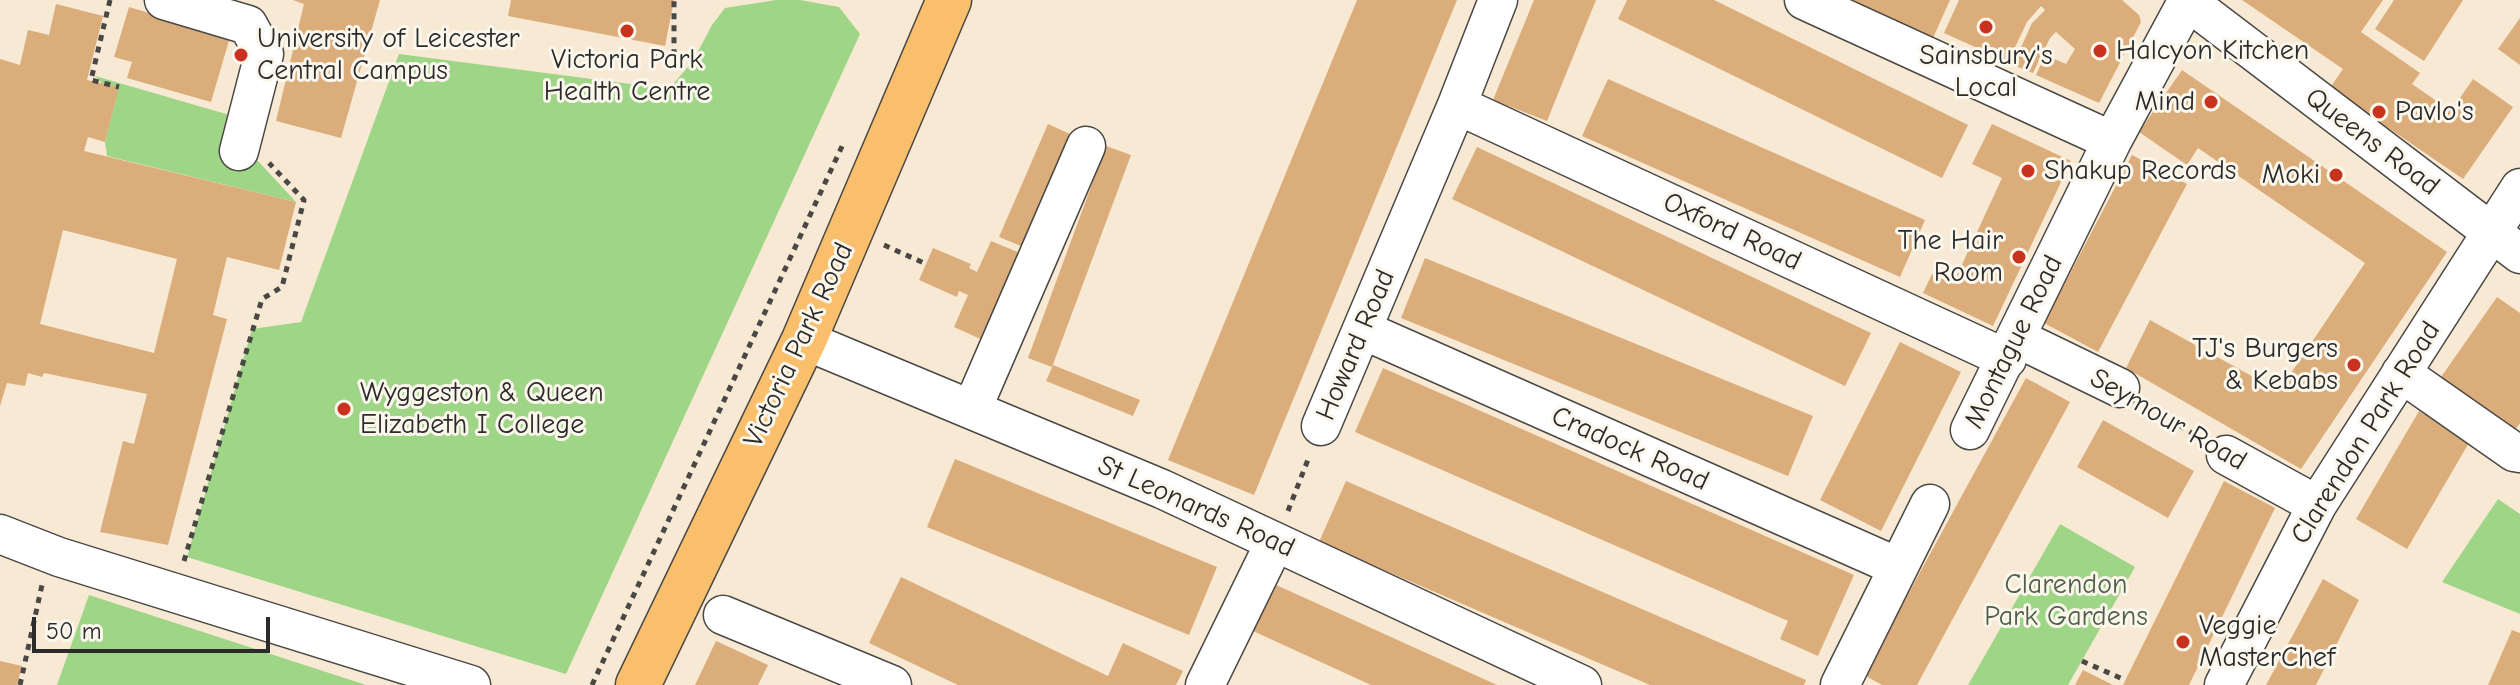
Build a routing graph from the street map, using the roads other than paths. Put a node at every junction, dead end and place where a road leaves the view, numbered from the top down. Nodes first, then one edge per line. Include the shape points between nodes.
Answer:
1 (164, 0) edge
2 (949, 0) edge
3 (1498, 0) edge
4 (1804, 0) edge
5 (2187, 0) edge
6 (1457, 105) junction
7 (2112, 141) junction
8 (1086, 146) dead end
9 (239, 151) road end
10 (2520, 188) edge
11 (2505, 243) edge
12 (1363, 330) junction
13 (804, 340) junction
14 (2012, 349) junction
15 (2401, 373) junction
16 (2120, 388) road end
17 (972, 409) junction
18 (1321, 426) road end
19 (1970, 430) dead end
20 (2520, 453) edge
21 (2226, 455) road end
22 (1930, 504) dead end
23 (2317, 505) junction
24 (0, 534) edge
25 (1275, 542) junction
26 (1898, 567) junction
27 (723, 615) dead end
28 (471, 685) edge
29 (638, 685) edge
30 (892, 685) edge
31 (1205, 685) edge
32 (1582, 685) edge
33 (1840, 685) edge
34 (2224, 685) edge

1 - 9 street via 248,25 264,54
2 - 13 main road, Victoria Park Road
3 - 6 street, Howard Road
4 - 7 street
5 - 7 street, Montague Road
5 - 11 street, Queens Road
6 - 12 street, Howard Road
6 - 14 street, Oxford Road
7 - 14 street, Montague Road
8 - 17 street
10 - 11 street, Clarendon Park Road
11 - 15 street, Clarendon Park Road
12 - 18 street, Howard Road
12 - 26 street, Cradock Road
13 - 17 street, St Leonards Road
13 - 29 main road, Victoria Park Road
14 - 16 street, Seymour Road
14 - 19 street, Montague Road
15 - 20 street
15 - 23 street, Clarendon Park Road
17 - 25 street, St Leonards Road
21 - 23 street, Seymour Road
22 - 26 street
23 - 34 street, Clarendon Park Road
24 - 28 street
25 - 31 street
25 - 32 street, St Leonards Road
26 - 33 street
27 - 30 street

